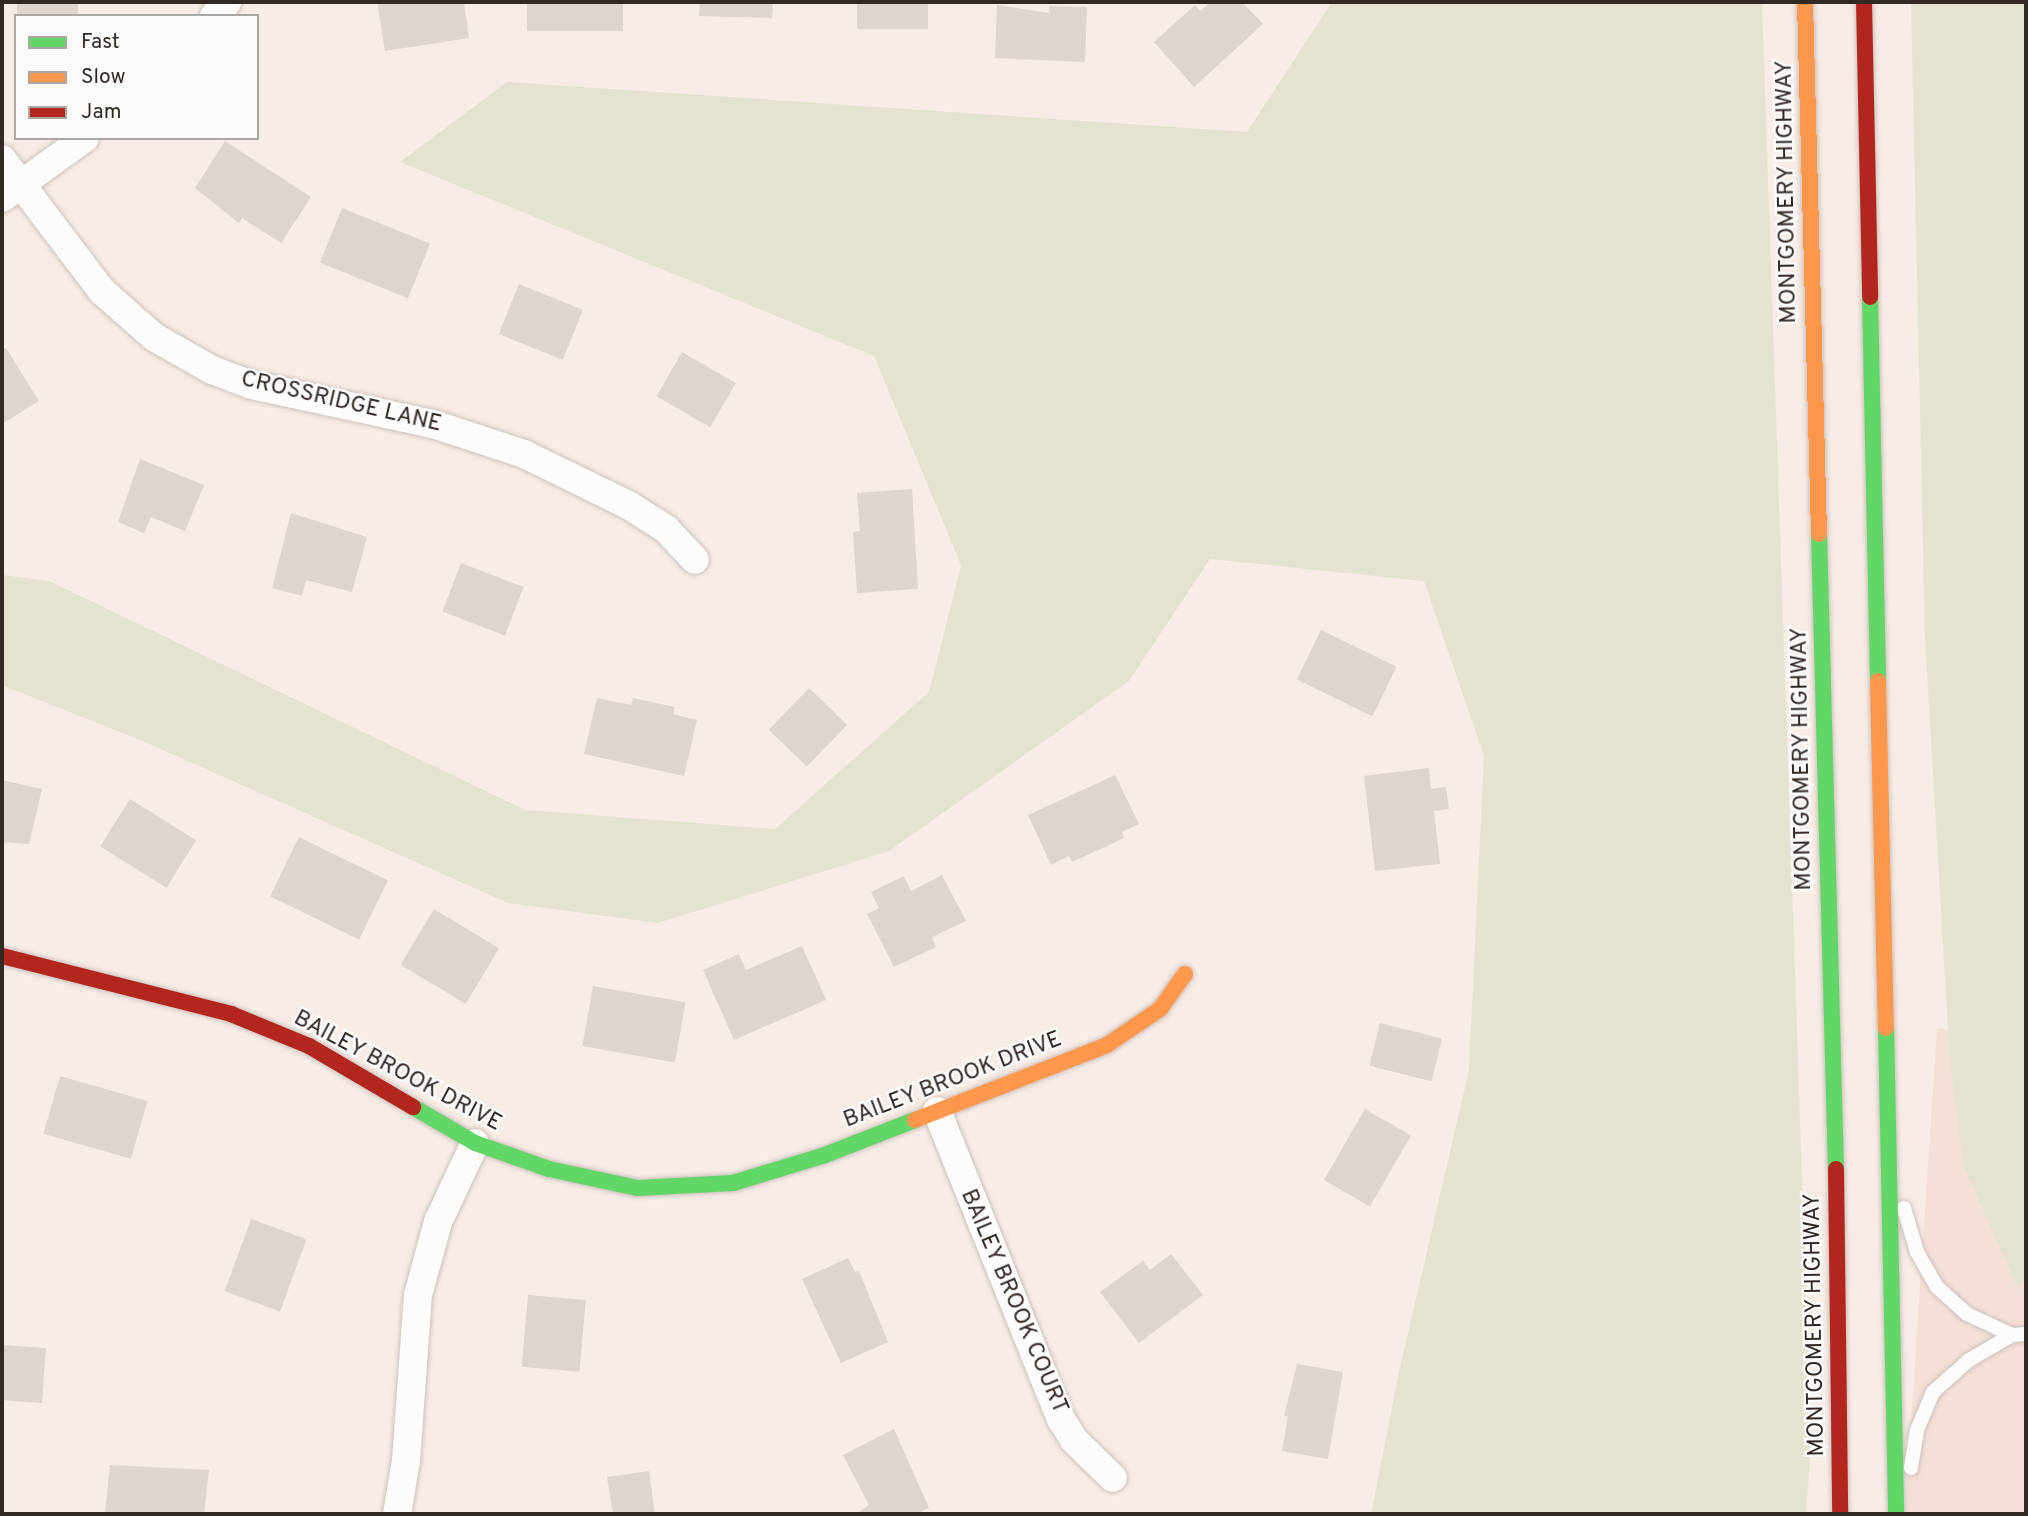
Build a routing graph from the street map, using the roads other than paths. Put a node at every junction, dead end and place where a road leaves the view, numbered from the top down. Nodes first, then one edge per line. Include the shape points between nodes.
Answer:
1 (1805, 2) edge
2 (1864, 2) edge
3 (82, 140) edge
4 (2, 159) edge
5 (11, 192) edge
6 (695, 560) dead end
7 (2, 956) edge
8 (1185, 974) dead end
9 (937, 1111) junction
10 (475, 1143) junction
11 (1888, 1153) junction
12 (2019, 1335) edge
13 (1113, 1478) dead end
14 (397, 1514) edge
15 (1840, 1514) edge
16 (1896, 1514) edge
17 (1904, 1514) edge

1 - 15 main road, MONTGOMERY HIGHWAY via 1837,1208
2 - 11 main road
3 - 5 street
4 - 5 street, CROSSRIDGE LANE
5 - 6 street, CROSSRIDGE LANE via 127,316 200,363 253,385 433,424 524,454 630,506 666,529
7 - 10 main road, BAILEY BROOK DRIVE via 103,978 242,1019 309,1046
8 - 9 main road, BAILEY BROOK DRIVE via 1160,1009 1107,1045
9 - 10 main road, BAILEY BROOK DRIVE via 774,1172 681,1189 596,1181
9 - 13 street, BAILEY BROOK COURT via 1061,1419 1073,1440
10 - 14 street via 438,1222 418,1295 406,1461
11 - 12 lane via 1917,1252 1937,1287 1967,1314
11 - 16 main road
12 - 17 lane via 1969,1360 1933,1392 1917,1430

